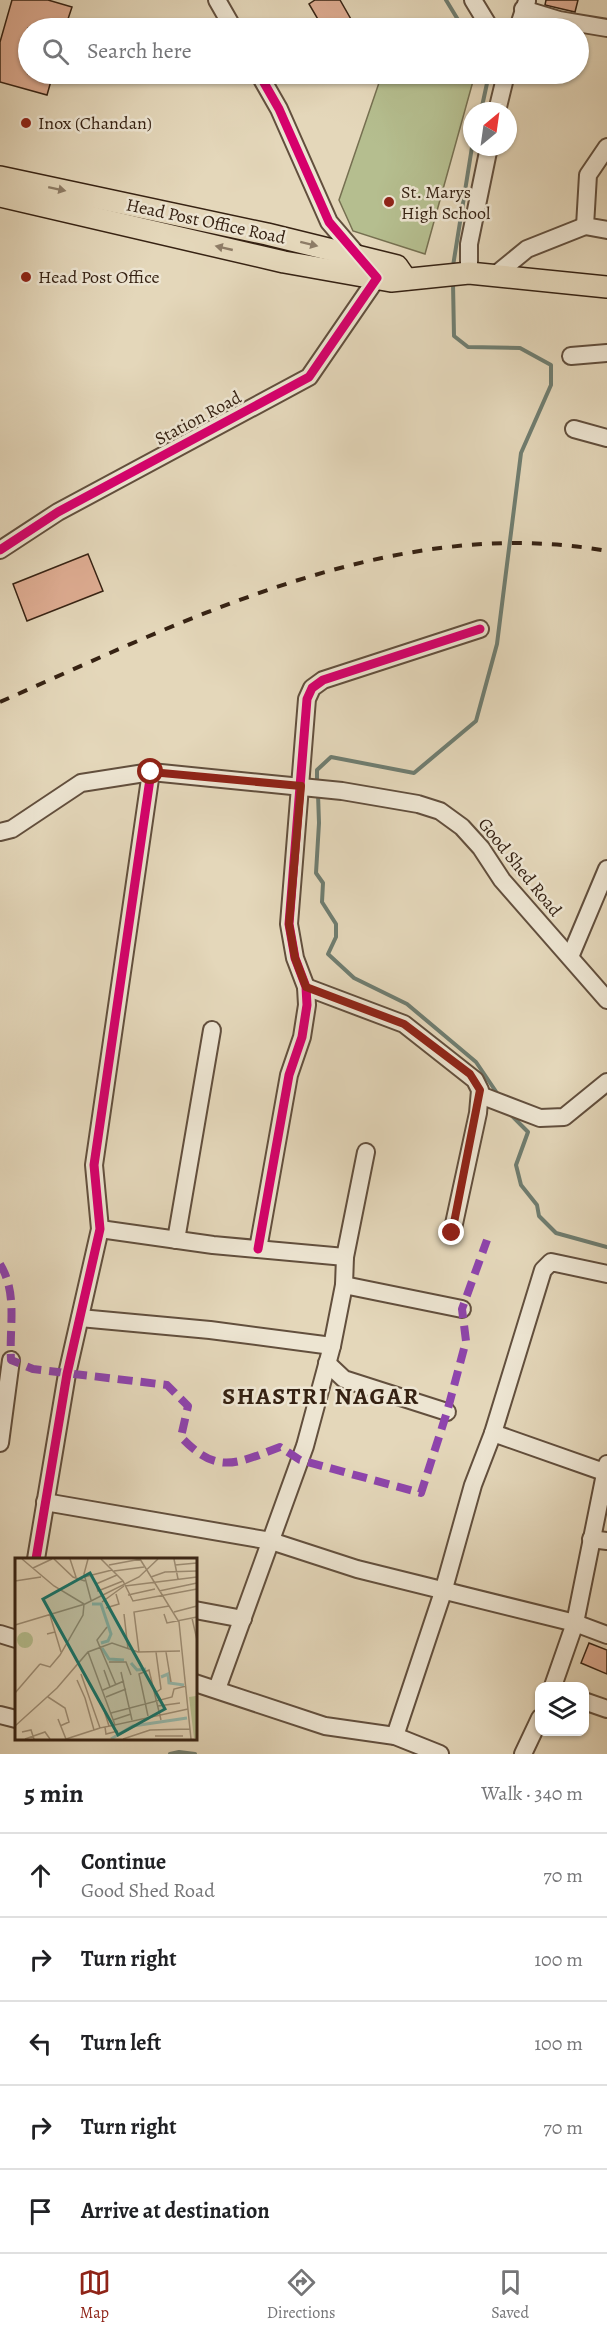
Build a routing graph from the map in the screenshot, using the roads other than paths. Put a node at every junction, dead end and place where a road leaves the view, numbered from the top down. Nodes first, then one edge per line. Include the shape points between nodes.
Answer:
1 (217, 0) edge
2 (473, 0) edge
3 (525, 5) edge
4 (227, 18) edge
5 (484, 18) edge
6 (554, 18) edge
7 (589, 25) edge
8 (607, 28) edge
9 (265, 84) edge
10 (504, 84) edge
11 (499, 102) edge
12 (607, 147) edge
13 (487, 156) edge
14 (0, 177) edge
15 (0, 196) edge
16 (585, 226) junction
17 (607, 230) edge
18 (361, 257) junction
19 (455, 275) junction
20 (494, 276) junction
21 (377, 278) junction
22 (406, 279) junction
23 (607, 287) edge
24 (607, 353) edge
25 (571, 356) dead end
26 (574, 429) dead end
27 (607, 438) edge
28 (0, 550) edge
29 (480, 629) dead end
30 (151, 772) junction
31 (313, 787) junction
32 (0, 832) edge
33 (607, 869) edge
34 (570, 957) junction
35 (306, 987) junction
36 (607, 1000) edge
37 (212, 1030) dead end
38 (607, 1082) edge
39 (480, 1095) junction
40 (366, 1152) dead end
41 (100, 1229) junction
42 (452, 1233) dead end
43 (176, 1240) junction
44 (258, 1249) junction
45 (345, 1257) junction
46 (607, 1274) edge
47 (344, 1285) junction
48 (462, 1309) dead end
49 (80, 1318) junction
50 (332, 1346) junction
51 (11, 1360) dead end
52 (327, 1363) junction
53 (447, 1412) dead end
54 (493, 1433) junction
55 (0, 1443) edge
56 (606, 1468) edge
57 (45, 1502) junction
58 (599, 1540) edge
59 (271, 1541) junction
60 (36, 1558) edge
61 (443, 1592) junction
62 (196, 1610) edge
63 (243, 1619) junction
64 (575, 1623) junction
65 (0, 1634) edge
66 (607, 1635) edge
67 (15, 1639) edge
68 (554, 1682) edge
69 (196, 1683) edge
70 (217, 1689) junction
71 (589, 1702) edge
72 (607, 1709) edge
73 (0, 1715) edge
74 (15, 1719) edge
75 (535, 1729) edge
76 (395, 1736) junction
77 (440, 1754) edge
78 (523, 1754) edge

1 - 4 street
2 - 5 street
3 - 6 street
7 - 8 street
9 - 18 street via 329,222
10 - 11 street
12 - 16 street via 588,175
13 - 19 street via 469,244
14 -> 18 main road, Head Post Office Road
21 -> 15 main road, Head Post Office Road via 284,262
16 - 17 street
16 - 20 street via 527,249
18 - 21 street
18 - 22 main road, Head Post Office Road via 397,266
19 - 20 main road, Head Post Office Road
19 - 22 main road, Head Post Office Road
20 - 23 main road, Head Post Office Road
21 - 22 main road, Head Post Office Road
21 - 28 street, Station Road via 309,377 58,512
24 - 25 street
26 - 27 street
29 - 31 street via 323,680 312,688 306,705
30 - 31 street, Good Shed Road
30 - 32 street, Good Shed Road via 81,783 12,829
30 - 41 street via 94,1165
31 - 34 street, Good Shed Road via 440,811 462,826 502,880
31 - 35 street via 289,924 295,958
33 - 34 street
34 - 36 street, Good Shed Road
35 - 39 street via 404,1024 470,1074
35 - 44 street via 302,1037 289,1075
37 - 43 street
38 - 39 street via 564,1117 540,1118
39 - 42 street
40 - 45 street
41 - 43 street
41 - 49 street
43 - 44 street
44 - 45 street
45 - 47 street
46 - 54 street via 555,1262 545,1266
47 - 48 street
47 - 50 street
49 - 50 street
49 - 57 street
50 - 52 street
51 - 55 street
52 - 53 street via 344,1379
52 - 59 street via 305,1446
54 - 56 street
54 - 61 street via 472,1485
56 - 58 street
57 - 59 street
57 - 60 street
58 - 64 street
59 - 61 street
59 - 63 street
61 - 64 street
61 - 76 street
62 - 63 street
63 - 70 street
64 - 66 street
64 - 68 street
65 - 67 street
69 - 70 street
70 - 76 street via 325,1726
71 - 72 street
73 - 74 street
75 - 78 street
76 - 77 street

